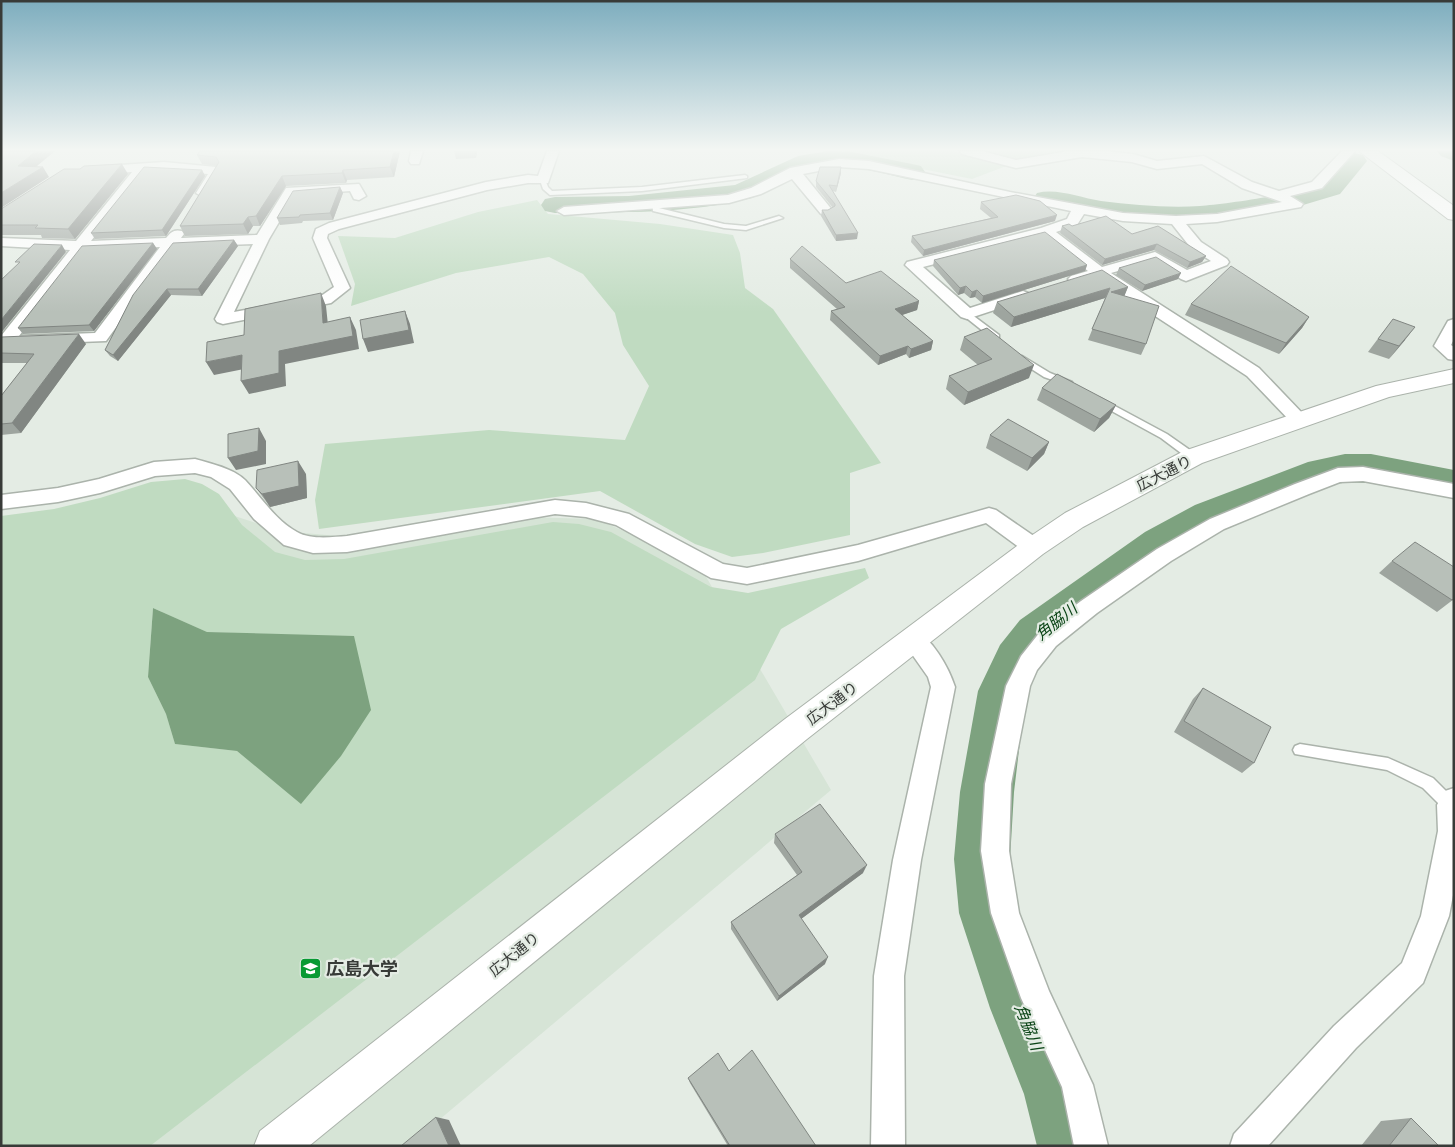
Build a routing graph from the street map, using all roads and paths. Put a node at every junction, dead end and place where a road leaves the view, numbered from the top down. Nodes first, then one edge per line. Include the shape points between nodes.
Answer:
1 (655, 204) edge
2 (113, 205) edge
3 (283, 205) edge
4 (416, 205) edge
5 (648, 205) edge
6 (821, 205) edge
7 (1053, 205) edge
8 (1293, 205) edge
9 (1440, 205) edge
10 (1079, 210) junction
11 (564, 211) dead end
12 (826, 211) edge
13 (1454, 215) edge
14 (779, 218) dead end
15 (187, 219) edge
16 (1176, 220) junction
17 (1046, 231) junction
18 (262, 239) junction
19 (1, 242) edge
20 (172, 242) junction
21 (80, 246) junction
22 (1099, 272) junction
23 (1062, 284) edge
24 (1033, 293) edge
25 (967, 314) junction
26 (1454, 324) edge
27 (1002, 343) edge
28 (1017, 355) edge
29 (1454, 355) edge
30 (1454, 376) edge
31 (1073, 386) edge
32 (1089, 395) edge
33 (1299, 420) junction
34 (1193, 457) junction
35 (1454, 491) edge
36 (1, 502) edge
37 (1034, 548) junction
38 (914, 640) junction
39 (1300, 750) dead end
40 (1452, 802) edge
41 (275, 1146) edge
42 (888, 1146) edge
43 (1091, 1146) edge
44 (1246, 1146) edge

1 - 14 lane via 656,209 724,226 746,228
2 - 21 street
3 - 18 street
4 - 18 street via 321,232 320,238 342,288 326,300 223,319
5 - 11 street
6 - 12 street
7 - 10 street
8 - 16 street via 1217,218
9 - 13 street
10 - 16 street
10 - 17 street via 1072,222
15 - 20 street
16 - 22 street via 1196,245 1222,262 1186,276 1155,256
17 - 22 street
17 - 25 street via 912,265
18 - 20 street
19 - 21 street
20 - 21 street
20 - 21 street via 100,338 6,340
22 - 23 street
22 - 33 street via 1253,372
24 - 25 street
25 - 27 lane
26 - 29 street via 1442,346
28 - 31 lane via 1031,366
30 - 33 street, 広大通り via 1384,391
32 - 34 lane via 1164,436
33 - 34 street, 広大通り
34 - 37 street, 広大通り via 1074,520
35 - 43 street via 1363,474 1338,475 1302,489 1217,524 1164,555 1048,639 1029,664 1018,686 998,784 995,851 1005,913 1036,998 1076,1084
36 - 37 street via 100,486 154,469 195,466 217,472 236,484 261,514 291,539 313,545 347,544 555,507 586,510 622,519 719,572 746,576 858,553 988,515
37 - 38 street, 広大通り
38 - 41 street, 広大通り via 796,729
38 - 42 street via 939,673 943,687 907,860 889,976
39 - 40 lane via 1388,764 1428,783
40 - 44 street via 1451,831 1435,916 1413,973 1345,1037

